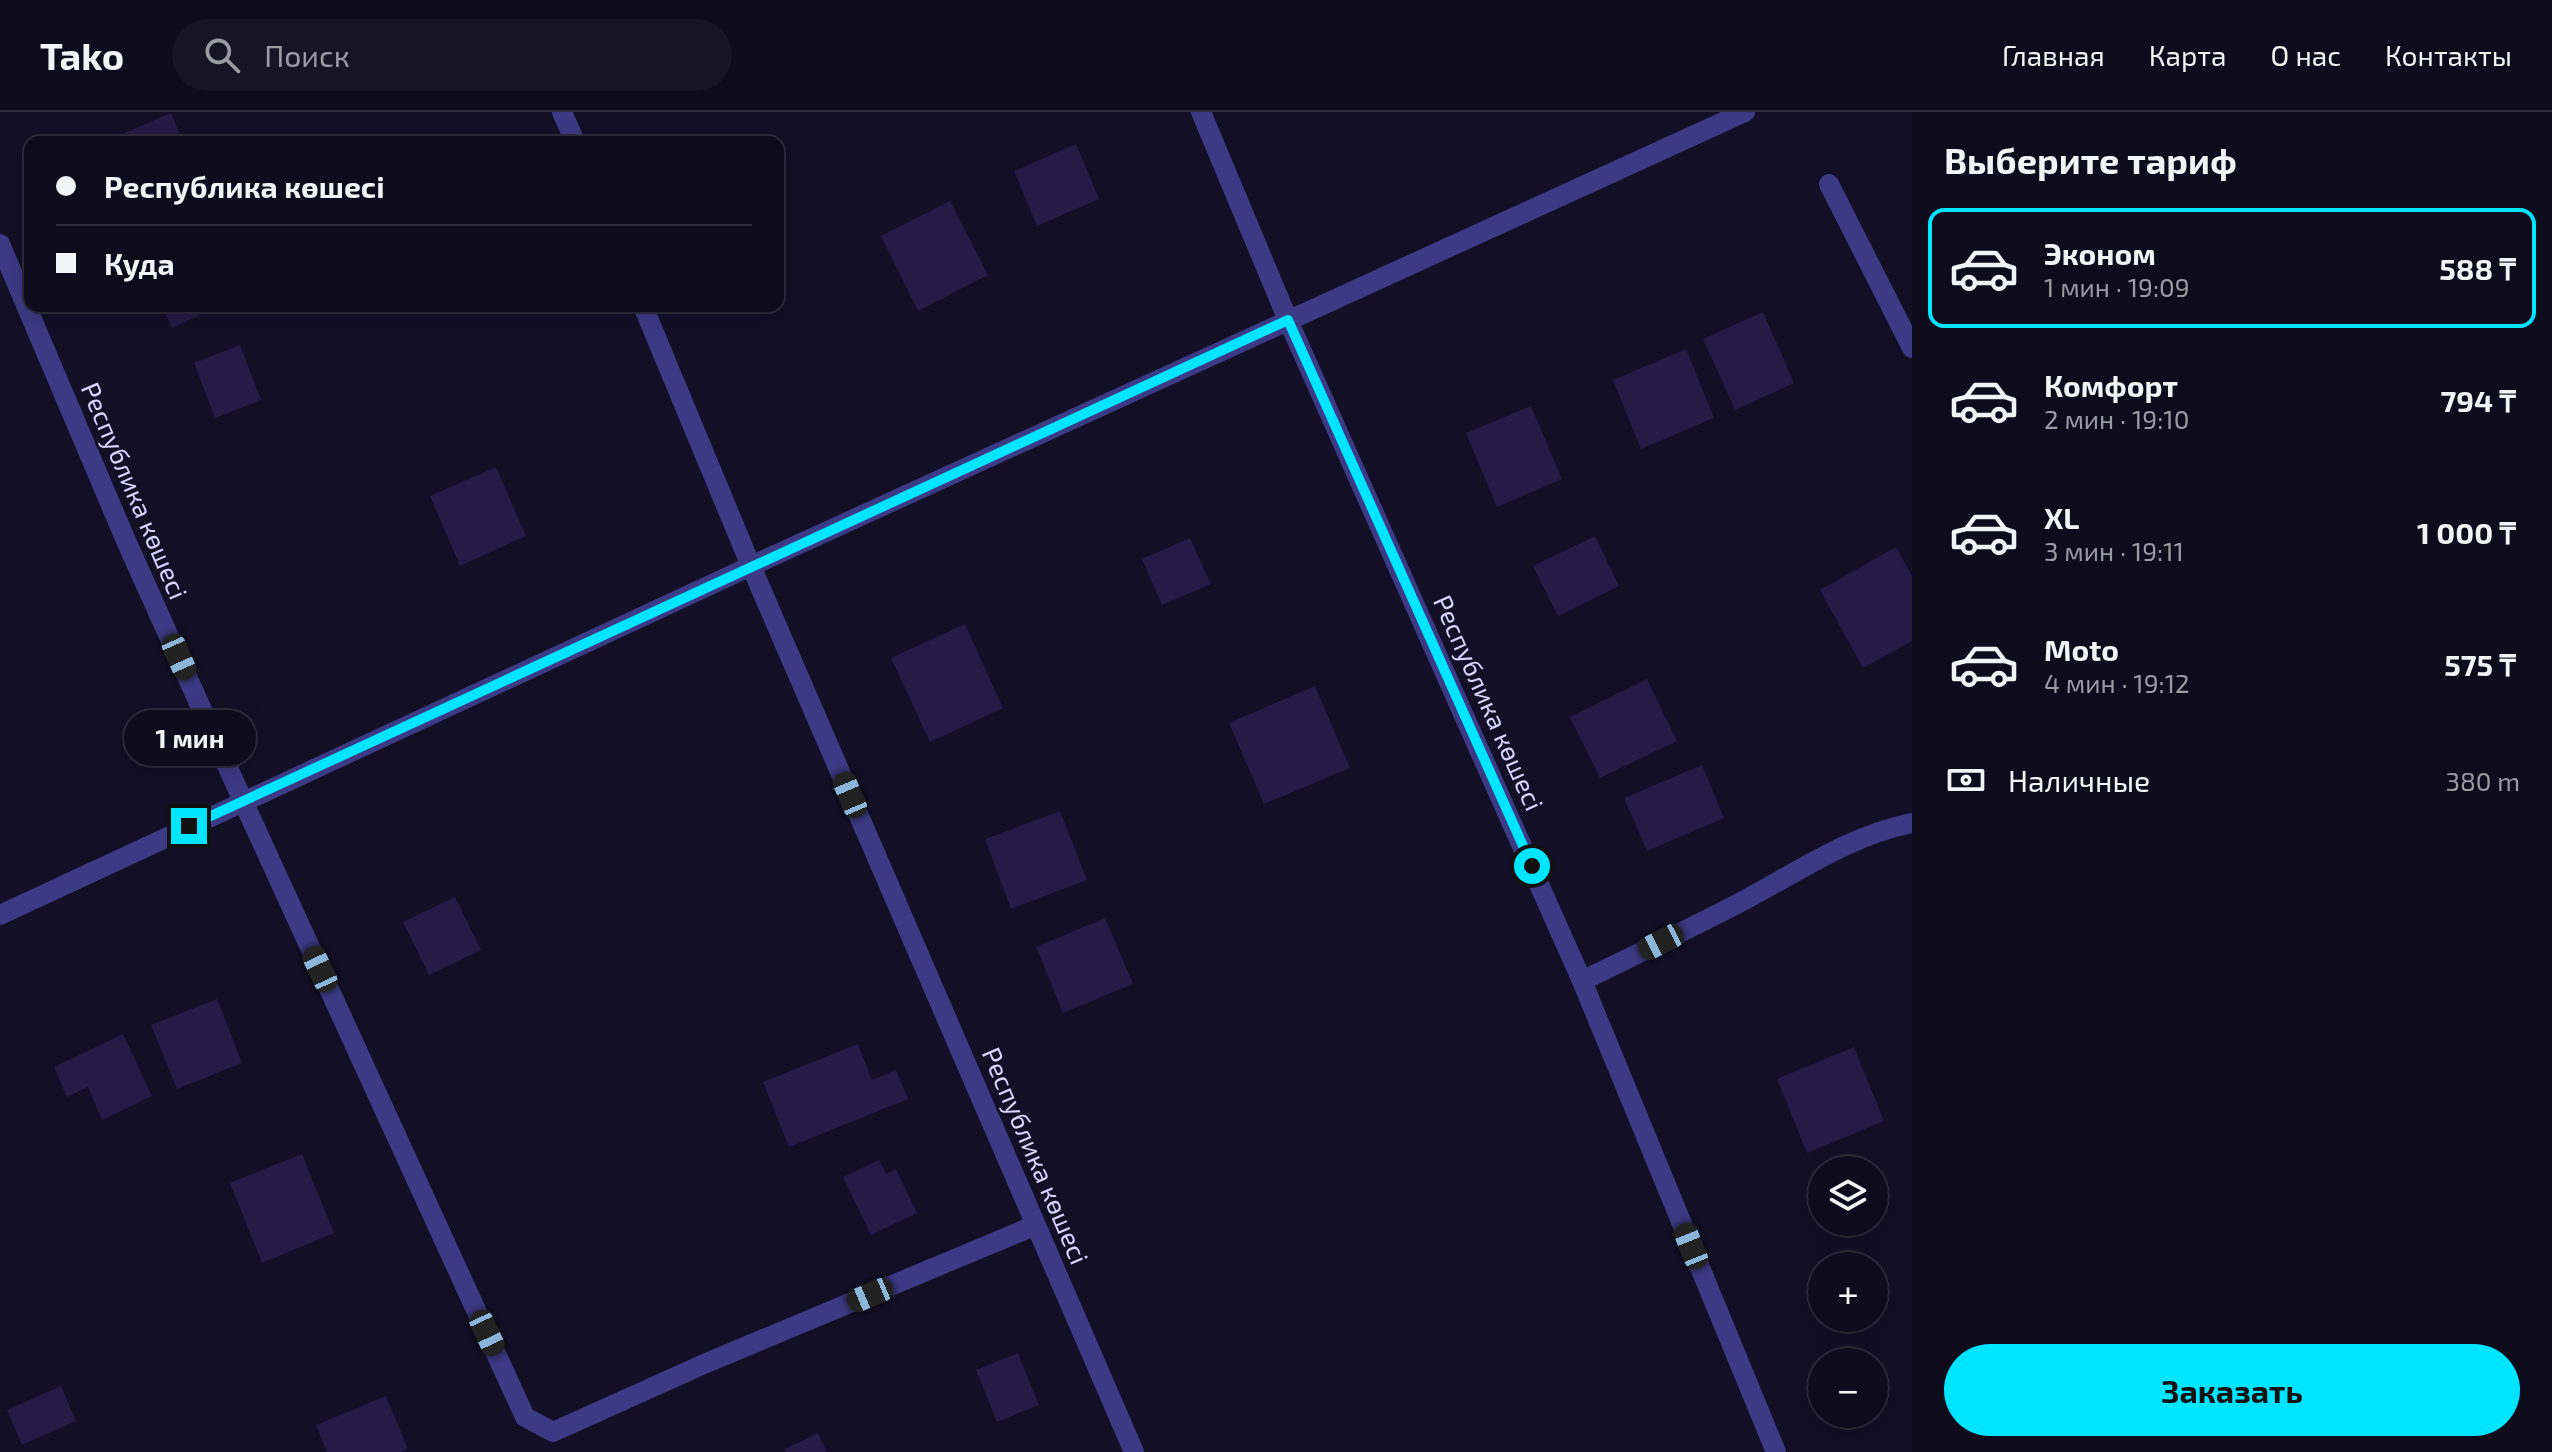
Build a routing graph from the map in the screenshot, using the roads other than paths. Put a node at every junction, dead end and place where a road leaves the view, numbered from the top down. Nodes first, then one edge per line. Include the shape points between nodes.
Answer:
1 (562, 112) edge
2 (1201, 112) edge
3 (1745, 112) edge
4 (572, 136) edge
5 (1829, 184) dead end
6 (0, 244) edge
7 (24, 301) edge
8 (29, 312) edge
9 (645, 312) edge
10 (1288, 320) junction
11 (1912, 348) edge
12 (751, 566) junction
13 (243, 801) junction
14 (1912, 823) edge
15 (0, 915) edge
16 (1582, 981) junction
17 (1036, 1225) junction
18 (1134, 1452) edge
19 (1776, 1452) edge

1 - 4 street
2 - 10 street, Республика көшесі
3 - 10 street
5 - 11 street
6 - 7 street, Республика көшесі
8 - 13 street, Республика көшесі
9 - 12 street, Республика көшесі
10 - 12 street
10 - 16 street, Республика көшесі
12 - 13 street
12 - 17 street, Республика көшесі
13 - 15 street
13 - 17 street, Республика көшесі via 525,1417 553,1432
14 - 16 street via 1851,841
16 - 19 street, Республика көшесі
17 - 18 street, Республика көшесі

